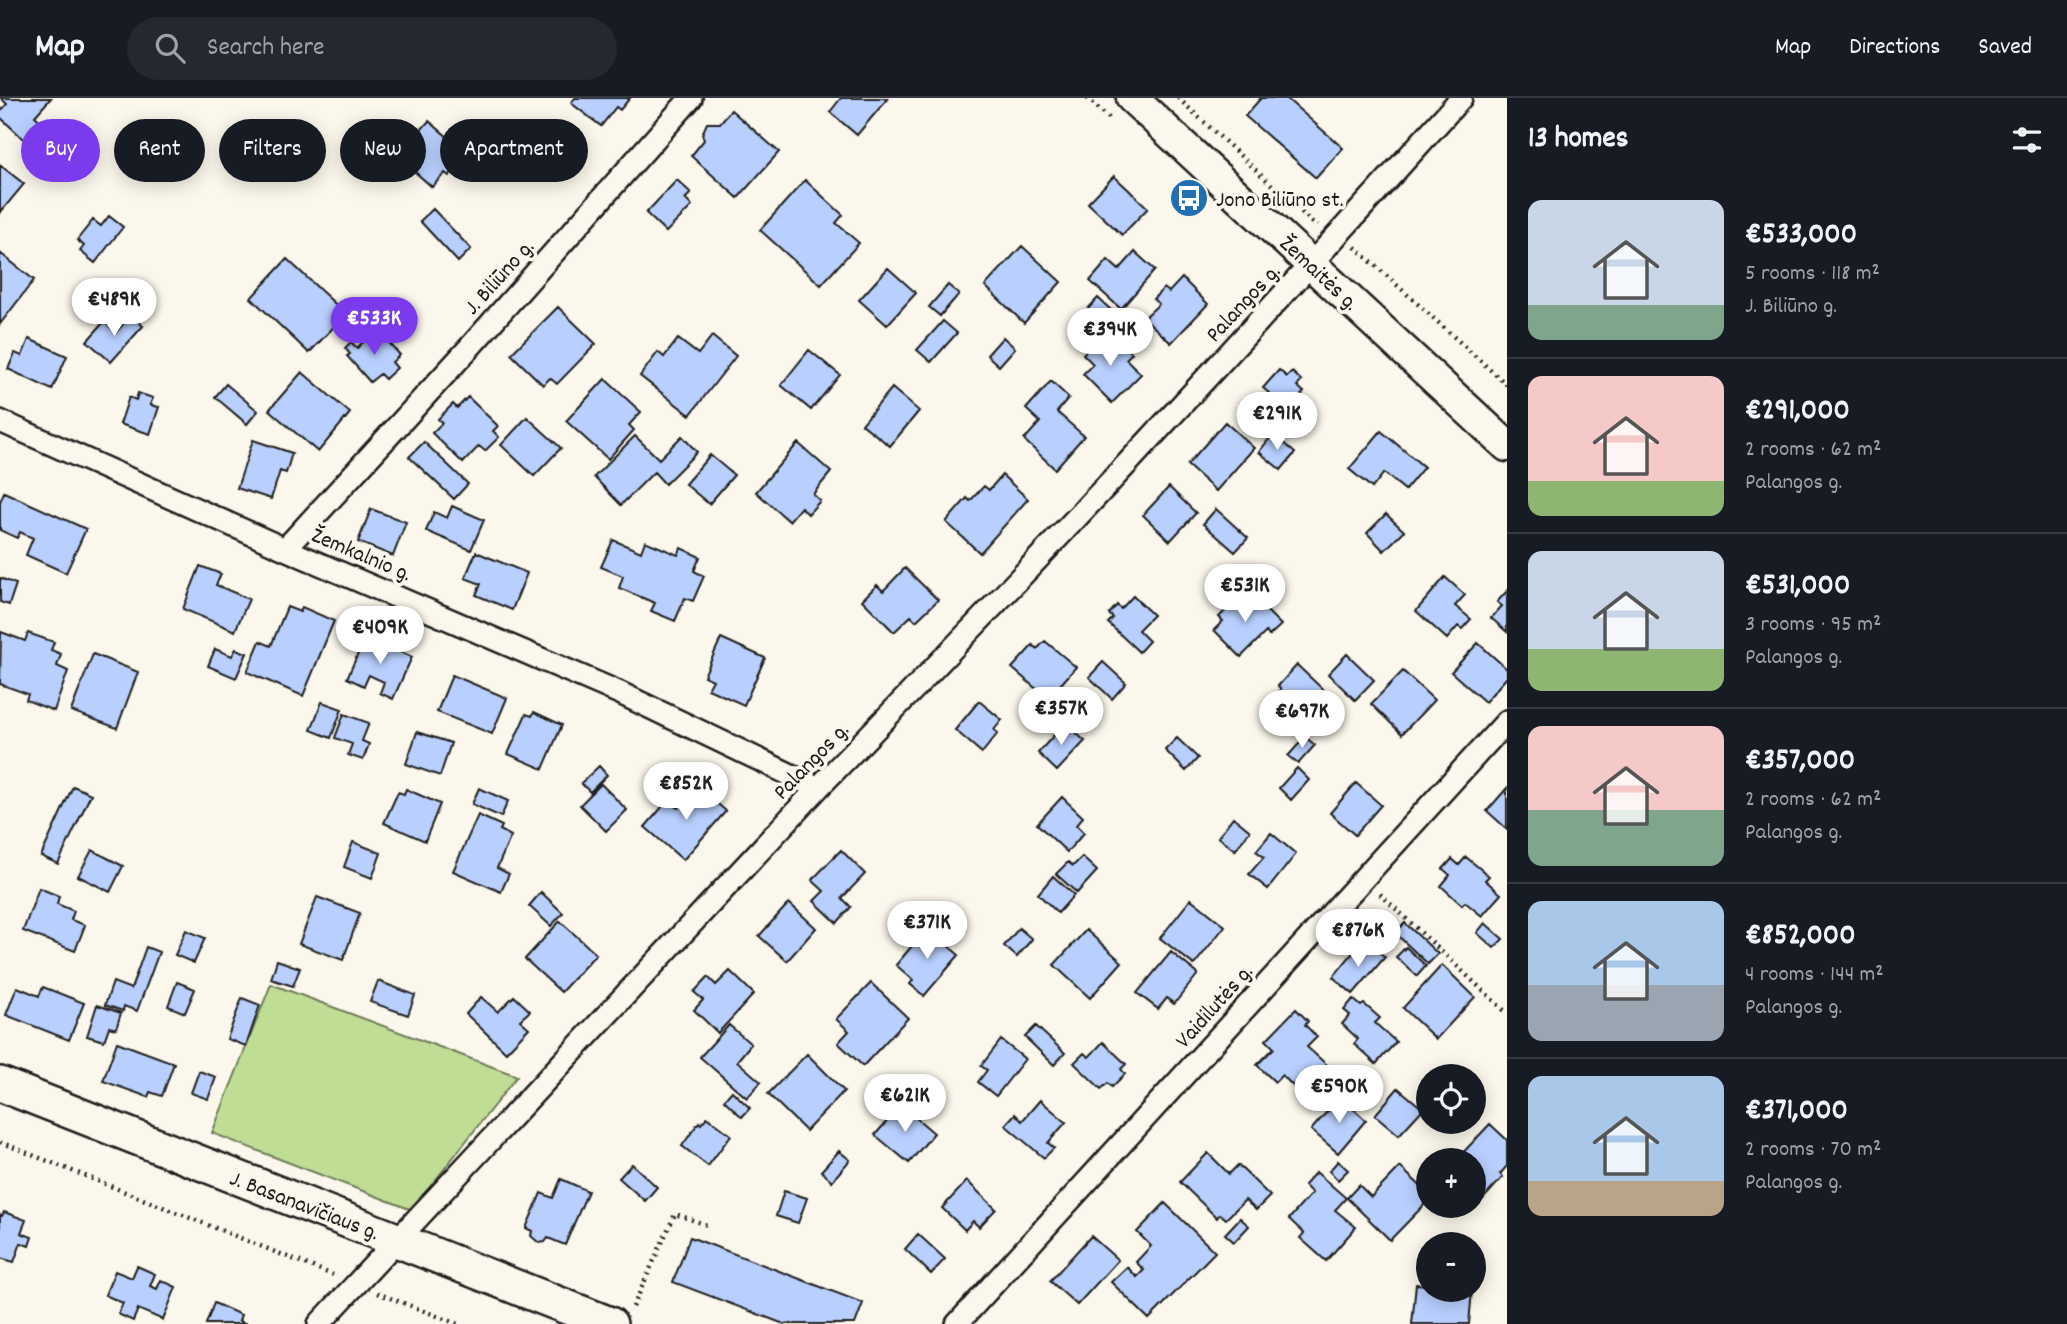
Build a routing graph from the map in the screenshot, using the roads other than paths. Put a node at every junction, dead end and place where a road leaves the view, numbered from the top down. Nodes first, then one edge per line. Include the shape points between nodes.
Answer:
1 (691, 98) edge
2 (1132, 98) edge
3 (1461, 98) edge
4 (1312, 264) junction
5 (0, 421) edge
6 (1507, 446) edge
7 (285, 549) junction
8 (1507, 721) edge
9 (818, 788) junction
10 (0, 1084) edge
11 (398, 1241) junction
12 (620, 1318) edge
13 (319, 1324) edge
14 (957, 1324) edge

1 - 7 street, J. Biliūno g.
2 - 4 main road, Žemaitės g.
3 - 4 street, Palangos g.
4 - 6 main road, Žemaitės g.
4 - 9 street, Palangos g.
5 - 7 street, Žemkalnio g.
7 - 9 street, Žemkalnio g. via 620,692
8 - 14 street, Vaidilutės g.
9 - 11 street, Palangos g.
10 - 11 main road, J. Basanavičiaus g.
11 - 12 main road, J. Basanavičiaus g.
11 - 13 street, Palangos g.

